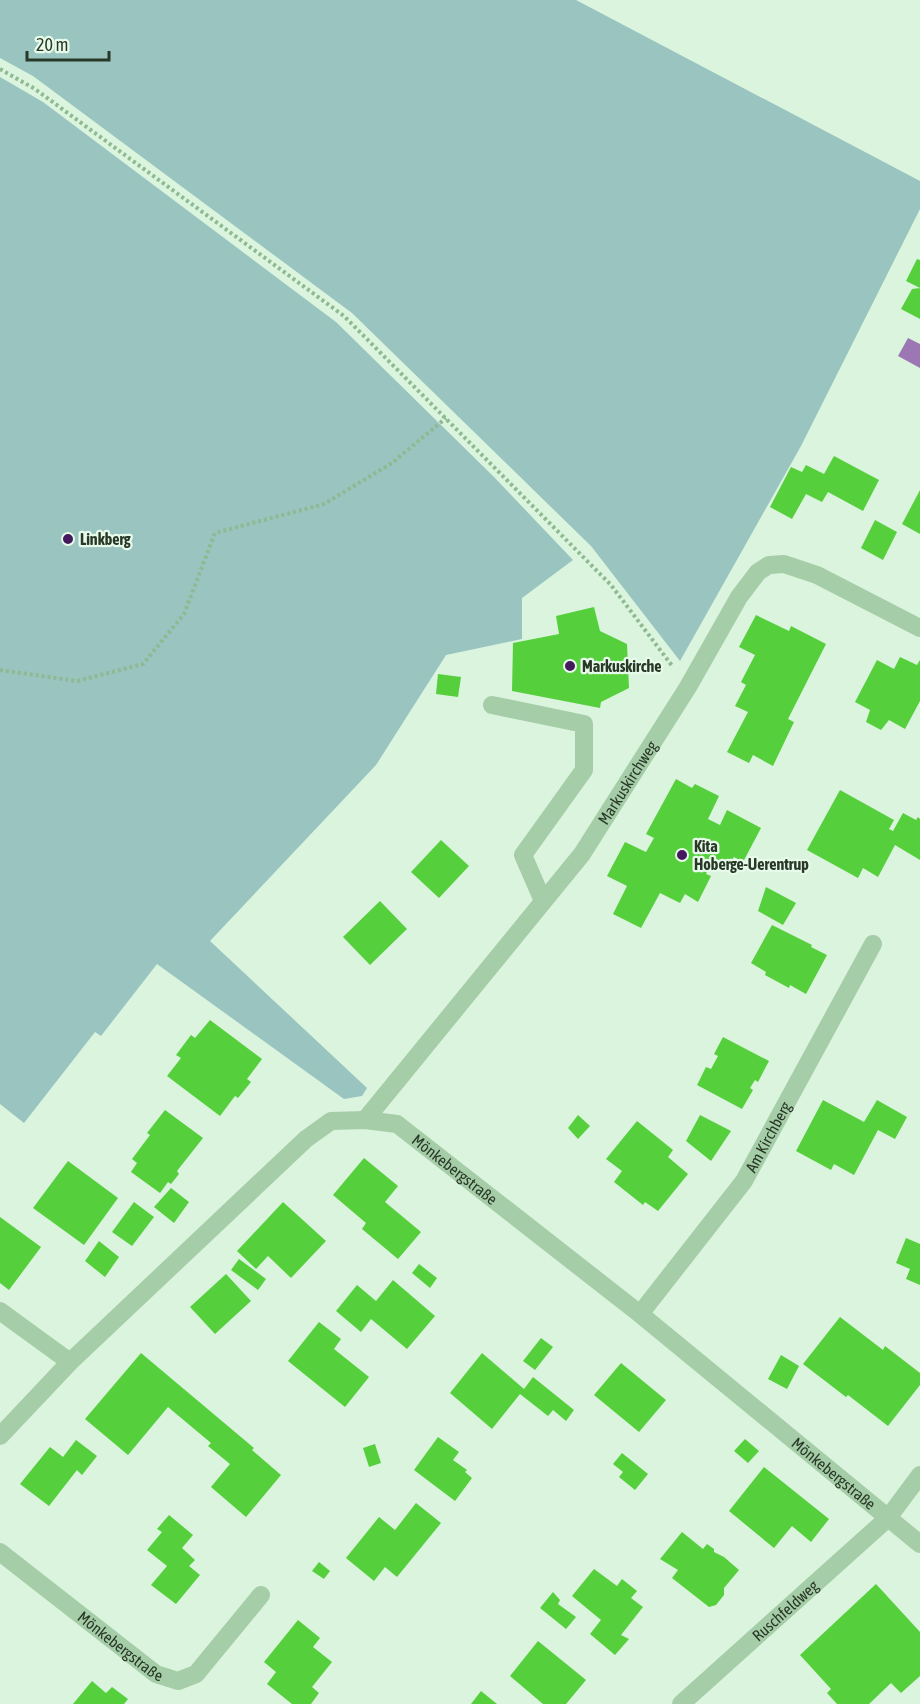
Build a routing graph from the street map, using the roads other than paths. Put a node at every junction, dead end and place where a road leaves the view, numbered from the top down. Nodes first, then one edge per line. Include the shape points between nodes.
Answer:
1 (920, 628) edge
2 (492, 705) dead end
3 (543, 901) junction
4 (873, 944) dead end
5 (365, 1120) junction
6 (0, 1311) edge
7 (640, 1314) junction
8 (70, 1362) junction
9 (0, 1436) edge
10 (920, 1475) edge
11 (888, 1518) junction
12 (920, 1544) edge
13 (0, 1552) edge
14 (261, 1595) dead end
15 (681, 1704) edge

1 - 3 street, Markuskirchweg via 817,575 784,564 769,565 758,572 582,854
2 - 3 street via 584,724 584,770 524,855
3 - 5 street, Markuskirchweg
4 - 7 street, Am Kirchberg via 744,1181
5 - 7 street, Mönkebergstraße via 397,1124
5 - 8 street, Mönkebergstraße via 331,1121 306,1139
6 - 8 street
7 - 11 street, Mönkebergstraße
8 - 9 street, Mönkebergstraße
10 - 11 street, Ruschfeldweg
11 - 12 street, Mönkebergstraße
11 - 15 street, Ruschfeldweg
13 - 14 street, Mönkebergstraße via 156,1674 178,1681 196,1674

